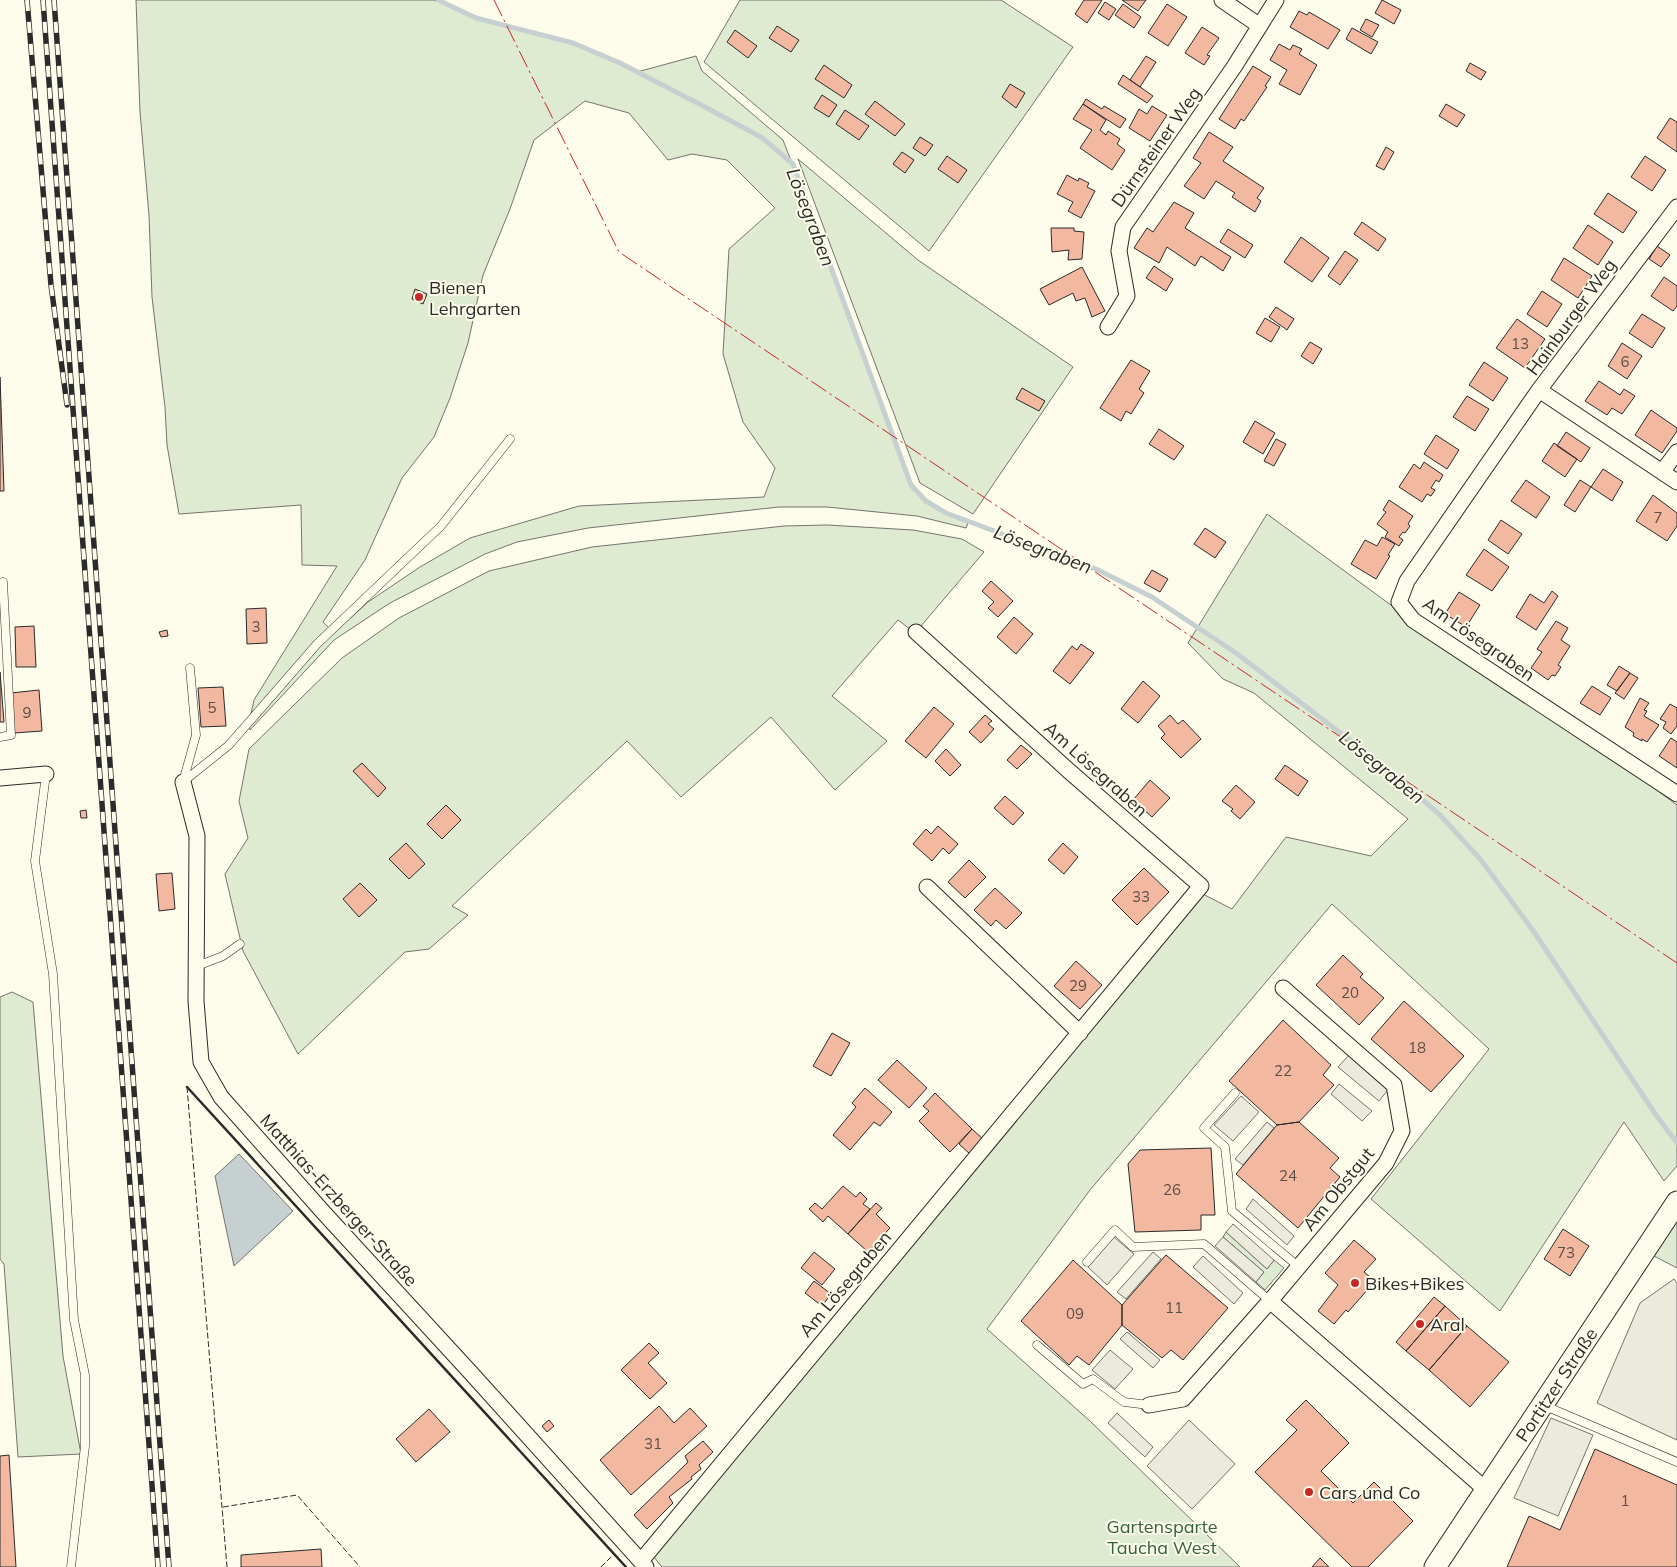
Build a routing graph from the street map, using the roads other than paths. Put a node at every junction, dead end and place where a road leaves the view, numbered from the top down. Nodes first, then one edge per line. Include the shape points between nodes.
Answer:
1 (1222, 0) edge
2 (1276, 0) edge
3 (1260, 26) junction
4 (1677, 207) edge
5 (1108, 327) dead end
6 (1539, 390) junction
7 (510, 439) dead end
8 (1677, 452) edge
9 (1662, 472) junction
10 (1677, 482) edge
11 (4, 582) dead end
12 (916, 632) dead end
13 (190, 668) dead end
14 (0, 737) edge
15 (46, 774) joint
16 (0, 778) edge
17 (183, 782) junction
18 (1677, 794) edge
19 (927, 887) dead end
20 (240, 944) dead end
21 (197, 966) junction
22 (1282, 988) dead end
23 (1080, 1033) junction
24 (1235, 1093) dead end
25 (1677, 1202) edge
26 (1087, 1262) dead end
27 (1299, 1267) junction
28 (1270, 1301) junction
29 (1036, 1345) dead end
30 (1541, 1404) junction
31 (1149, 1405) joint
32 (1677, 1462) edge
33 (1485, 1489) junction
34 (644, 1564) edge
35 (71, 1567) edge
36 (1434, 1567) edge

1 - 3 street
2 - 3 street, Dürnsteiner Weg
3 - 5 street, Dürnsteiner Weg via 1124,227 1119,251 1127,296
4 - 6 street, Hainburger Weg
6 - 9 street, Hainburger Weg
6 - 18 street, Am Lösegraben via 1407,581 1400,602 1414,620
7 - 17 lane via 440,526 317,644 229,745
8 - 9 street
9 - 10 street, Hainburger Weg
11 - 14 lane via 11,736
12 - 23 street, Am Lösegraben via 944,667 1201,886
13 - 17 lane via 196,735
15 - 16 street
15 - 35 lane via 35,861 53,974 74,1320 85,1375 85,1446
17 - 21 street, Matthias-Erzberger-Straße via 197,836
19 - 23 street
20 - 21 lane via 223,956
21 - 34 street, Matthias-Erzberger-Straße via 201,1062 221,1096
22 - 27 street, Am Obstgut via 1394,1084 1402,1131 1386,1163
23 - 34 street, Am Lösegraben
24 - 27 lane via 1204,1128 1225,1147 1232,1211
25 - 30 main road, Portitzer Straße
26 - 28 lane via 1114,1230 1133,1246 1204,1244
27 - 28 street, Am Obstgut
28 - 31 street, Am Obstgut via 1183,1399
28 - 33 street
29 - 31 lane via 1083,1384 1093,1379 1124,1402
30 - 32 lane
30 - 33 main road, Portitzer Straße
33 - 36 main road, Portitzer Straße

